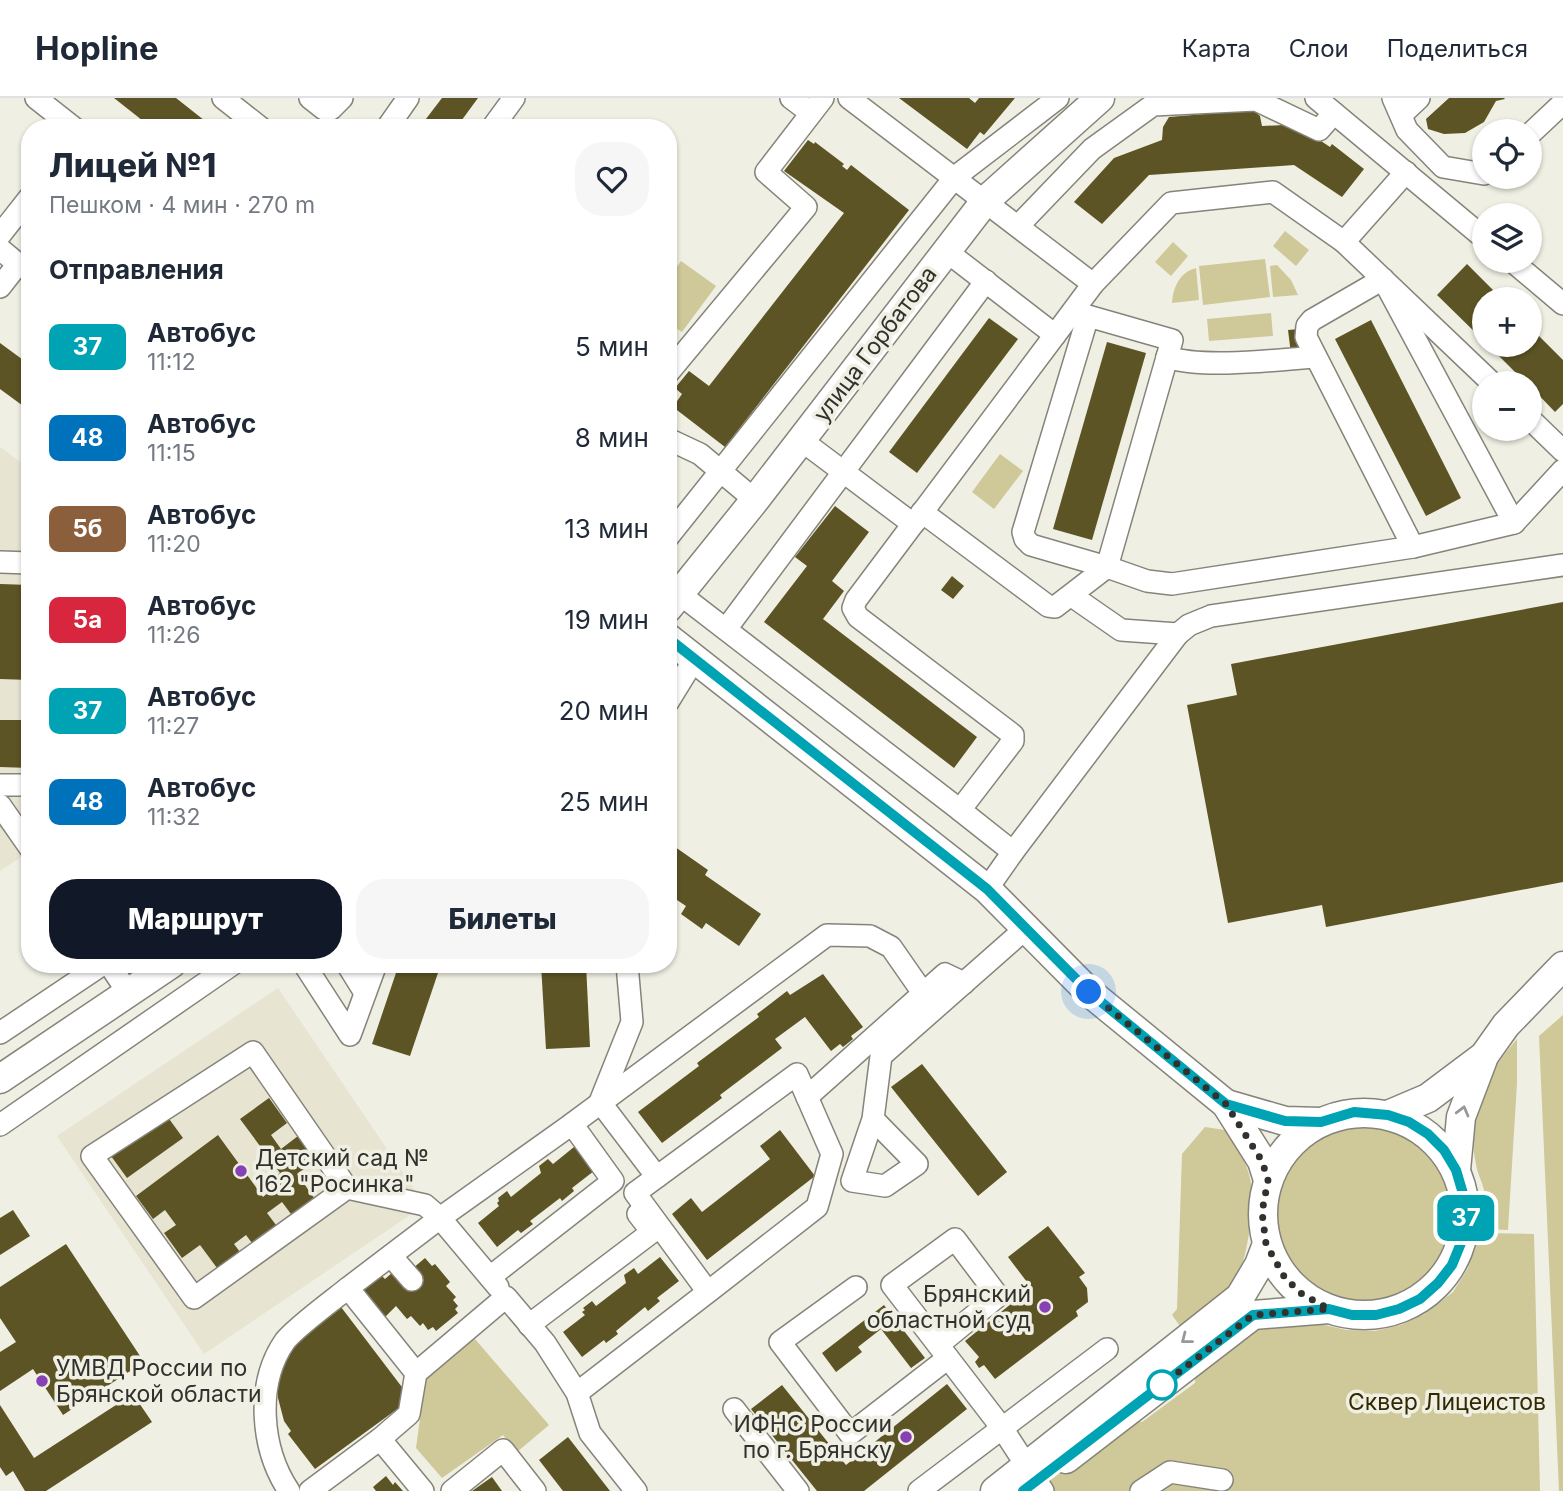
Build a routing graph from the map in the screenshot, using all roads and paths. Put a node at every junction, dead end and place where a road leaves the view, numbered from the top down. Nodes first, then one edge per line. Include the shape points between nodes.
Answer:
1 (36, 98) edge
2 (223, 98) edge
3 (310, 98) edge
4 (342, 98) edge
5 (408, 98) edge
6 (514, 98) edge
7 (791, 98) edge
8 (849, 98) edge
9 (1058, 98) edge
10 (1100, 98) edge
11 (1316, 98) edge
12 (1419, 98) edge
13 (1563, 103) edge
14 (817, 106) edge
15 (1397, 107) edge
16 (1334, 113) junction
17 (63, 119) edge
18 (250, 119) edge
19 (393, 119) edge
20 (499, 119) edge
21 (1542, 123) edge
22 (1406, 172) junction
23 (1472, 172) edge
24 (955, 177) junction
25 (986, 201) junction
26 (21, 209) edge
27 (1019, 225) junction
28 (1472, 228) edge
29 (0, 236) edge
30 (1344, 242) junction
31 (0, 249) edge
32 (946, 251) junction
33 (1526, 273) edge
34 (1383, 279) junction
35 (986, 281) junction
36 (1093, 284) junction
37 (0, 287) edge
38 (1563, 304) edge
39 (1082, 310) junction
40 (1055, 335) junction
41 (1167, 357) junction
42 (1315, 357) junction
43 (677, 362) edge
44 (1479, 371) edge
45 (1542, 430) edge
46 (801, 440) junction
47 (677, 443) edge
48 (1563, 450) edge
49 (1563, 471) edge
50 (721, 472) junction
51 (842, 472) junction
52 (755, 500) junction
53 (918, 518) junction
54 (1514, 523) junction
55 (677, 526) edge
56 (1413, 547) junction
57 (0, 562) edge
58 (21, 563) edge
59 (1563, 565) edge
60 (1107, 567) junction
61 (677, 590) edge
62 (1072, 596) junction
63 (677, 599) edge
64 (726, 629) junction
65 (1178, 635) junction
66 (677, 645) edge
67 (695, 658) junction
68 (677, 687) edge
69 (0, 785) edge
70 (21, 785) edge
71 (0, 805) edge
72 (960, 810) junction
73 (21, 835) edge
74 (1013, 852) junction
75 (987, 889) junction
76 (1025, 929) junction
77 (1563, 966) edge
78 (89, 973) edge
79 (115, 973) edge
80 (158, 973) edge
81 (220, 973) edge
82 (310, 973) edge
83 (353, 973) edge
84 (373, 973) edge
85 (628, 973) edge
86 (964, 983) junction
87 (365, 993) junction
88 (922, 993) junction
89 (129, 994) junction
90 (0, 1032) edge
91 (1484, 1056) junction
92 (0, 1079) edge
93 (807, 1097) junction
94 (600, 1102) junction
95 (1226, 1104) junction
96 (1388, 1115) junction
97 (873, 1119) dead end
98 (1321, 1122) junction
99 (572, 1124) junction
100 (0, 1125) edge
101 (1456, 1170) junction
102 (657, 1177) junction
103 (1268, 1180) junction
104 (613, 1181) junction
105 (347, 1188) junction
106 (440, 1218) junction
107 (1266, 1244) junction
108 (391, 1256) junction
109 (490, 1277) junction
110 (412, 1280) dead end
111 (348, 1287) junction
112 (856, 1287) dead end
113 (708, 1292) junction
114 (506, 1297) junction
115 (1247, 1306) junction
116 (1329, 1309) junction
117 (530, 1325) junction
118 (1107, 1349) dead end
119 (943, 1352) junction
120 (416, 1373) junction
121 (577, 1393) junction
122 (734, 1409) dead end
123 (1002, 1428) junction
124 (380, 1439) junction
125 (1222, 1480) dead end
126 (1021, 1484) edge
127 (289, 1491) edge
128 (310, 1491) edge
129 (423, 1491) edge
130 (452, 1491) edge
131 (535, 1491) edge
132 (636, 1491) edge
133 (798, 1491) edge
134 (919, 1491) edge
135 (1140, 1491) edge

1 - 17 street
2 - 18 street
3 - 4 street via 331,109
5 - 19 street
6 - 20 street
7 - 14 street
8 - 24 street
9 - 24 street
10 - 25 main road, улица Горбатова
11 - 16 street
12 - 15 street
13 - 21 street
14 - 43 street via 766,172 806,207
15 - 23 street via 1407,130 1443,167
16 - 22 street
16 - 27 street via 1320,130 1256,100 1153,105 1092,149
22 - 28 street
22 - 30 street
24 - 25 street
24 - 50 street
25 - 27 street
25 - 32 main road, улица Горбатова
26 - 29 street
27 - 36 street
30 - 34 street
30 - 36 street via 1273,192 1171,203
31 - 37 street via 18,264
32 - 35 street
32 - 46 main road, улица Горбатова
33 - 38 street
34 - 42 street via 1312,320 1306,337
34 - 44 street
34 - 54 street
35 - 40 street
35 - 51 street
36 - 39 street
39 - 40 street
39 - 41 street via 1172,340
39 - 60 street via 1023,532 1031,545
40 - 53 street
41 - 42 street via 1191,362
41 - 60 street
42 - 56 street
45 - 48 street
46 - 51 street
46 - 52 main road, улица Горбатова
47 - 50 street via 700,454
49 - 54 street
50 - 52 street
50 - 55 street
51 - 53 street
51 - 64 street
52 - 61 main road, улица Горбатова
53 - 62 street via 1048,606 1061,605
53 - 72 street via 853,608 858,617 1013,735
54 - 56 street
56 - 60 street via 1172,584 1147,582
57 - 58 street
59 - 65 street via 1211,616
60 - 62 street
62 - 65 street via 1121,630
63 - 64 street
64 - 72 street
65 - 74 street
66 - 67 main road
67 - 68 street
67 - 75 main road
69 - 70 street
71 - 73 street
72 - 74 street
74 - 75 street
75 - 76 main road
76 - 86 street
76 - 95 main road via 1089,992
77 - 91 main road via 1506,1025
78 - 90 street
79 - 89 street
80 - 89 main road
81 - 100 street
82 - 87 street via 350,1035
83 - 87 street
84 - 87 street
85 - 94 street via 632,1022
86 - 88 street via 944,974
86 - 97 street via 881,1056
88 - 93 street
88 - 94 street via 891,947 870,936 827,935
89 - 92 main road
91 - 96 main road via 1428,1098
101 -> 91 main road via 1461,1116
93 - 102 street via 797,1074
93 - 113 street via 832,1154 817,1207
94 - 99 street
94 - 102 street
95 - 98 main road via 1285,1121
95 - 103 main road via 1262,1161
96 - 98 main road via 1354,1112
96 - 101 main road via 1428,1134
98 - 103 main road via 1296,1138 1279,1157
99 - 104 street
99 - 106 street
101 - 116 main road via 1466,1220 1452,1265 1438,1283 1420,1299 1376,1315
102 - 113 street via 635,1193
103 - 107 main road via 1262,1212
104 - 109 street
104 - 117 street via 652,1232
105 - 105 street via 194,1298 92,1156 253,1052
105 - 106 street via 425,1205
106 - 108 street
106 - 109 street
107 - 115 main road
107 - 116 main road via 1285,1278
108 - 110 street
108 - 111 street
109 - 114 street
111 - 120 street
111 - 127 street via 286,1340 270,1374 266,1436 278,1474
112 - 119 street via 780,1342 850,1434
113 - 121 street
114 - 117 street
114 - 120 street
115 - 116 main road
115 - 126 main road
117 - 121 street
118 - 123 street
119 - 119 street via 892,1284 955,1238 998,1296
119 - 123 street
120 - 124 street via 409,1413
121 - 132 street via 590,1433
122 - 133 street
123 - 126 street
123 - 134 street
124 - 128 street
124 - 129 street
125 - 135 street via 1170,1472
130 - 131 street via 503,1450

